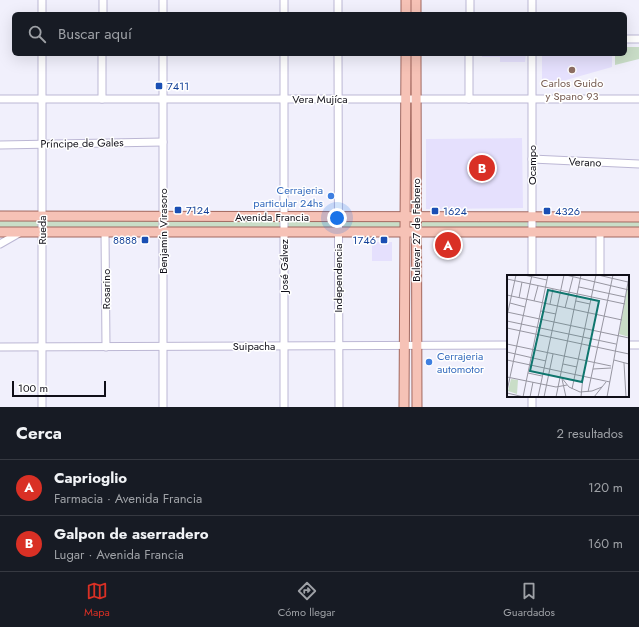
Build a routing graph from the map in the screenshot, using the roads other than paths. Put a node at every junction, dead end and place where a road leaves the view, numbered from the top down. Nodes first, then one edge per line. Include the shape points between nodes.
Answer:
1 (42, 0) edge
2 (103, 0) edge
3 (163, 0) edge
4 (284, 0) edge
5 (338, 0) edge
6 (406, 0) edge
7 (416, 0) edge
8 (470, 0) edge
9 (532, 0) edge
10 (42, 12) edge
11 (103, 12) edge
12 (163, 12) edge
13 (284, 12) edge
14 (338, 12) edge
15 (406, 12) edge
16 (416, 12) edge
17 (470, 12) edge
18 (532, 12) edge
19 (627, 39) edge
20 (639, 39) edge
21 (42, 56) edge
22 (102, 56) edge
23 (163, 56) edge
24 (284, 56) edge
25 (338, 56) edge
26 (406, 56) edge
27 (416, 56) edge
28 (469, 56) edge
29 (532, 56) edge
30 (0, 99) edge
31 (42, 99) junction
32 (102, 99) junction
33 (163, 99) junction
34 (284, 99) junction
35 (338, 99) junction
36 (406, 99) junction
37 (532, 99) junction
38 (416, 100) junction
39 (469, 100) junction
40 (639, 100) edge
41 (163, 142) junction
42 (42, 144) junction
43 (0, 145) edge
44 (532, 160) junction
45 (639, 164) edge
46 (0, 216) edge
47 (416, 216) junction
48 (42, 217) junction
49 (163, 217) junction
50 (284, 217) junction
51 (338, 217) junction
52 (406, 217) junction
53 (532, 217) junction
54 (639, 217) edge
55 (0, 232) edge
56 (21, 232) junction
57 (42, 232) junction
58 (105, 232) junction
59 (163, 232) junction
60 (284, 232) junction
61 (338, 232) junction
62 (406, 232) junction
63 (416, 232) junction
64 (532, 232) junction
65 (600, 232) junction
66 (639, 232) edge
67 (0, 244) edge
68 (532, 275) edge
69 (600, 275) edge
70 (405, 345) junction
71 (417, 345) junction
72 (507, 345) edge
73 (106, 346) junction
74 (162, 346) junction
75 (284, 346) junction
76 (339, 346) junction
77 (0, 347) edge
78 (42, 347) junction
79 (42, 407) edge
80 (163, 407) edge
81 (284, 407) edge
82 (339, 407) edge
83 (404, 407) edge
84 (416, 407) edge

1 - 10 street
2 - 11 street
3 - 12 street
4 - 13 street
5 - 14 street
6 - 15 main road
7 - 16 main road
8 - 17 street
9 - 18 street
19 - 20 street
21 - 31 street, Rueda
22 - 32 street
23 - 33 street, Benjamín Virasoro
24 - 34 street, José Gálvez
25 - 35 street, Independencia
26 - 36 main road, Bulevar 27 de Febrero
27 - 38 main road, Bulevar 27 de Febrero
28 - 39 street
29 - 37 street, Ocampo
30 - 31 street, Vera Mujíca
31 - 32 street, Vera Mujíca
31 - 42 street, Rueda
32 - 33 street, Vera Mujíca
33 - 34 street, Vera Mujíca
33 - 41 street, Benjamín Virasoro
34 - 35 street, Vera Mujíca
34 - 50 street, José Gálvez
35 - 36 street, Vera Mujíca
35 - 51 street, Independencia
36 - 38 street, Vera Mujíca
36 - 52 main road, Bulevar 27 de Febrero
37 - 39 street, Vera Mujíca
37 - 40 street, Vera Mujíca
37 - 44 street, Ocampo
38 - 39 street, Vera Mujíca
38 - 47 main road, Bulevar 27 de Febrero
41 - 42 street, Príncipe de Gales
41 - 49 street, Benjamín Virasoro
42 - 43 street, Príncipe de Gales
42 - 48 street, Rueda
44 - 45 street, Verano
44 - 53 street, Ocampo
46 - 48 main road, Avenida Francia
47 - 52 main road, Avenida Francia
47 - 53 main road, Avenida Francia
47 - 63 main road, Bulevar 27 de Febrero
48 - 49 main road, Avenida Francia
48 - 57 street, Rueda
49 - 50 main road, Avenida Francia
49 - 59 street, Benjamín Virasoro
50 - 51 main road, Avenida Francia
50 - 60 street, José Gálvez
51 - 52 main road, Avenida Francia
51 - 61 street, Independencia
52 - 62 main road, Bulevar 27 de Febrero
53 - 54 main road, Avenida Francia
53 - 64 street, Ocampo
55 - 56 main road, Avenida Francia
56 - 57 main road, Avenida Francia
56 - 67 street
57 - 58 main road, Avenida Francia
57 - 78 street, Rueda
58 - 59 main road, Avenida Francia
58 - 73 street, Rosarino
59 - 60 main road, Avenida Francia
59 - 74 street, Benjamín Virasoro
60 - 61 main road, Avenida Francia
60 - 75 street, José Gálvez
61 - 62 main road, Avenida Francia
61 - 76 street, Independencia
62 - 63 main road, Avenida Francia
62 - 70 main road, Bulevar 27 de Febrero
63 - 64 main road, Avenida Francia
63 - 71 main road, Bulevar 27 de Febrero
64 - 65 main road, Avenida Francia
64 - 68 street, Ocampo
65 - 66 main road, Avenida Francia
65 - 69 street
70 - 71 street, Suipacha
70 - 76 street, Suipacha
70 - 83 main road, Bulevar 27 de Febrero
71 - 72 street, Suipacha
71 - 84 main road, Bulevar 27 de Febrero
73 - 74 street, Suipacha
73 - 78 street, Suipacha
74 - 75 street, Suipacha
74 - 80 street, Benjamín Virasoro
75 - 76 street, Suipacha
75 - 81 street, José Gálvez
76 - 82 street, Independencia
77 - 78 street, Suipacha
78 - 79 street, Rueda

